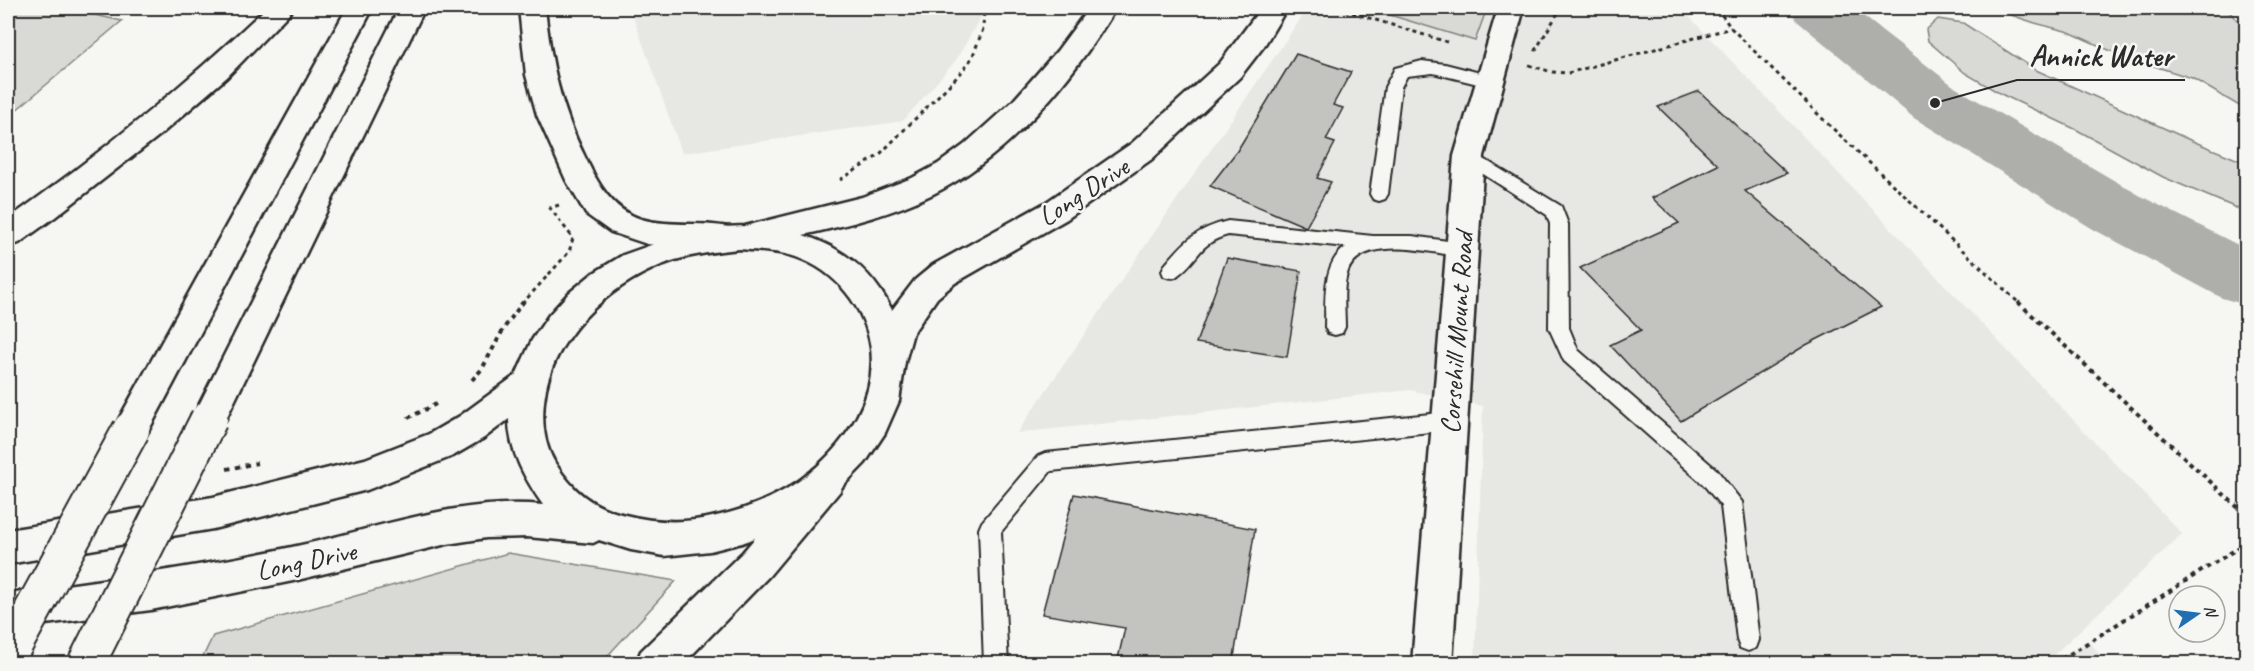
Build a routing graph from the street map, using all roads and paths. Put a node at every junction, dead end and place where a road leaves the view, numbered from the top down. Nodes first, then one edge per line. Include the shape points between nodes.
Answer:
1 (280, 8) edge
2 (360, 8) edge
3 (412, 8) edge
4 (532, 8) edge
5 (1103, 8) edge
6 (1510, 8) edge
7 (1561, 8) edge
8 (1717, 8) edge
9 (1273, 9) edge
10 (1527, 64) dead end
11 (1490, 81) junction
12 (1469, 156) junction
13 (1379, 194) dead end
14 (8, 235) edge
15 (733, 238) junction
16 (1371, 243) junction
17 (1462, 250) junction
18 (1171, 271) dead end
19 (1335, 327) dead end
20 (889, 361) junction
21 (528, 385) junction
22 (1450, 421) junction
23 (827, 480) junction
24 (2247, 515) edge
25 (604, 527) junction
26 (2247, 543) edge
27 (8, 547) edge
28 (8, 611) edge
29 (1748, 640) dead end
30 (8, 656) edge
31 (86, 663) edge
32 (655, 663) edge
33 (996, 663) edge
34 (1432, 663) edge
35 (2054, 663) edge

1 - 14 main road via 146,133
2 - 30 main road, bridge
3 - 31 main road, bridge
4 - 15 main road via 536,50 551,115 587,193 602,211 645,231 683,238
5 - 15 main road via 1041,87 988,143 950,171 890,199
6 - 11 main road, Corsehill Mount Road
7 - 10 path
8 - 24 path via 1731,28 1828,124
9 - 20 main road, Long Drive via 1230,70 1142,151 1056,211 926,288 897,331
11 - 12 main road, Corsehill Mount Road
11 - 13 lane via 1430,67 1401,72 1393,87
12 - 17 main road, Corsehill Mount Road
12 - 29 lane via 1555,212 1559,224 1559,328 1571,356 1710,477 1731,502
15 - 20 main road via 779,241 815,252 846,270 870,296 884,326
15 - 21 main road via 682,245 641,260 602,283 569,313 544,347
16 - 17 lane
16 - 18 lane via 1228,228 1210,231 1198,240
16 - 19 lane via 1354,249 1344,259 1338,273
17 - 22 main road, Corsehill Mount Road
20 - 23 main road via 882,402 861,443
21 - 25 main road via 524,428 536,468 563,503
21 - 27 main road via 441,445 367,474 213,513
22 - 33 lane via 1045,462 990,529
22 - 34 main road, Corsehill Mount Road
23 - 25 main road via 777,514 719,534 658,539
23 - 32 main road via 756,564
25 - 28 main road, Long Drive via 527,520 486,521 151,592
26 - 35 path

